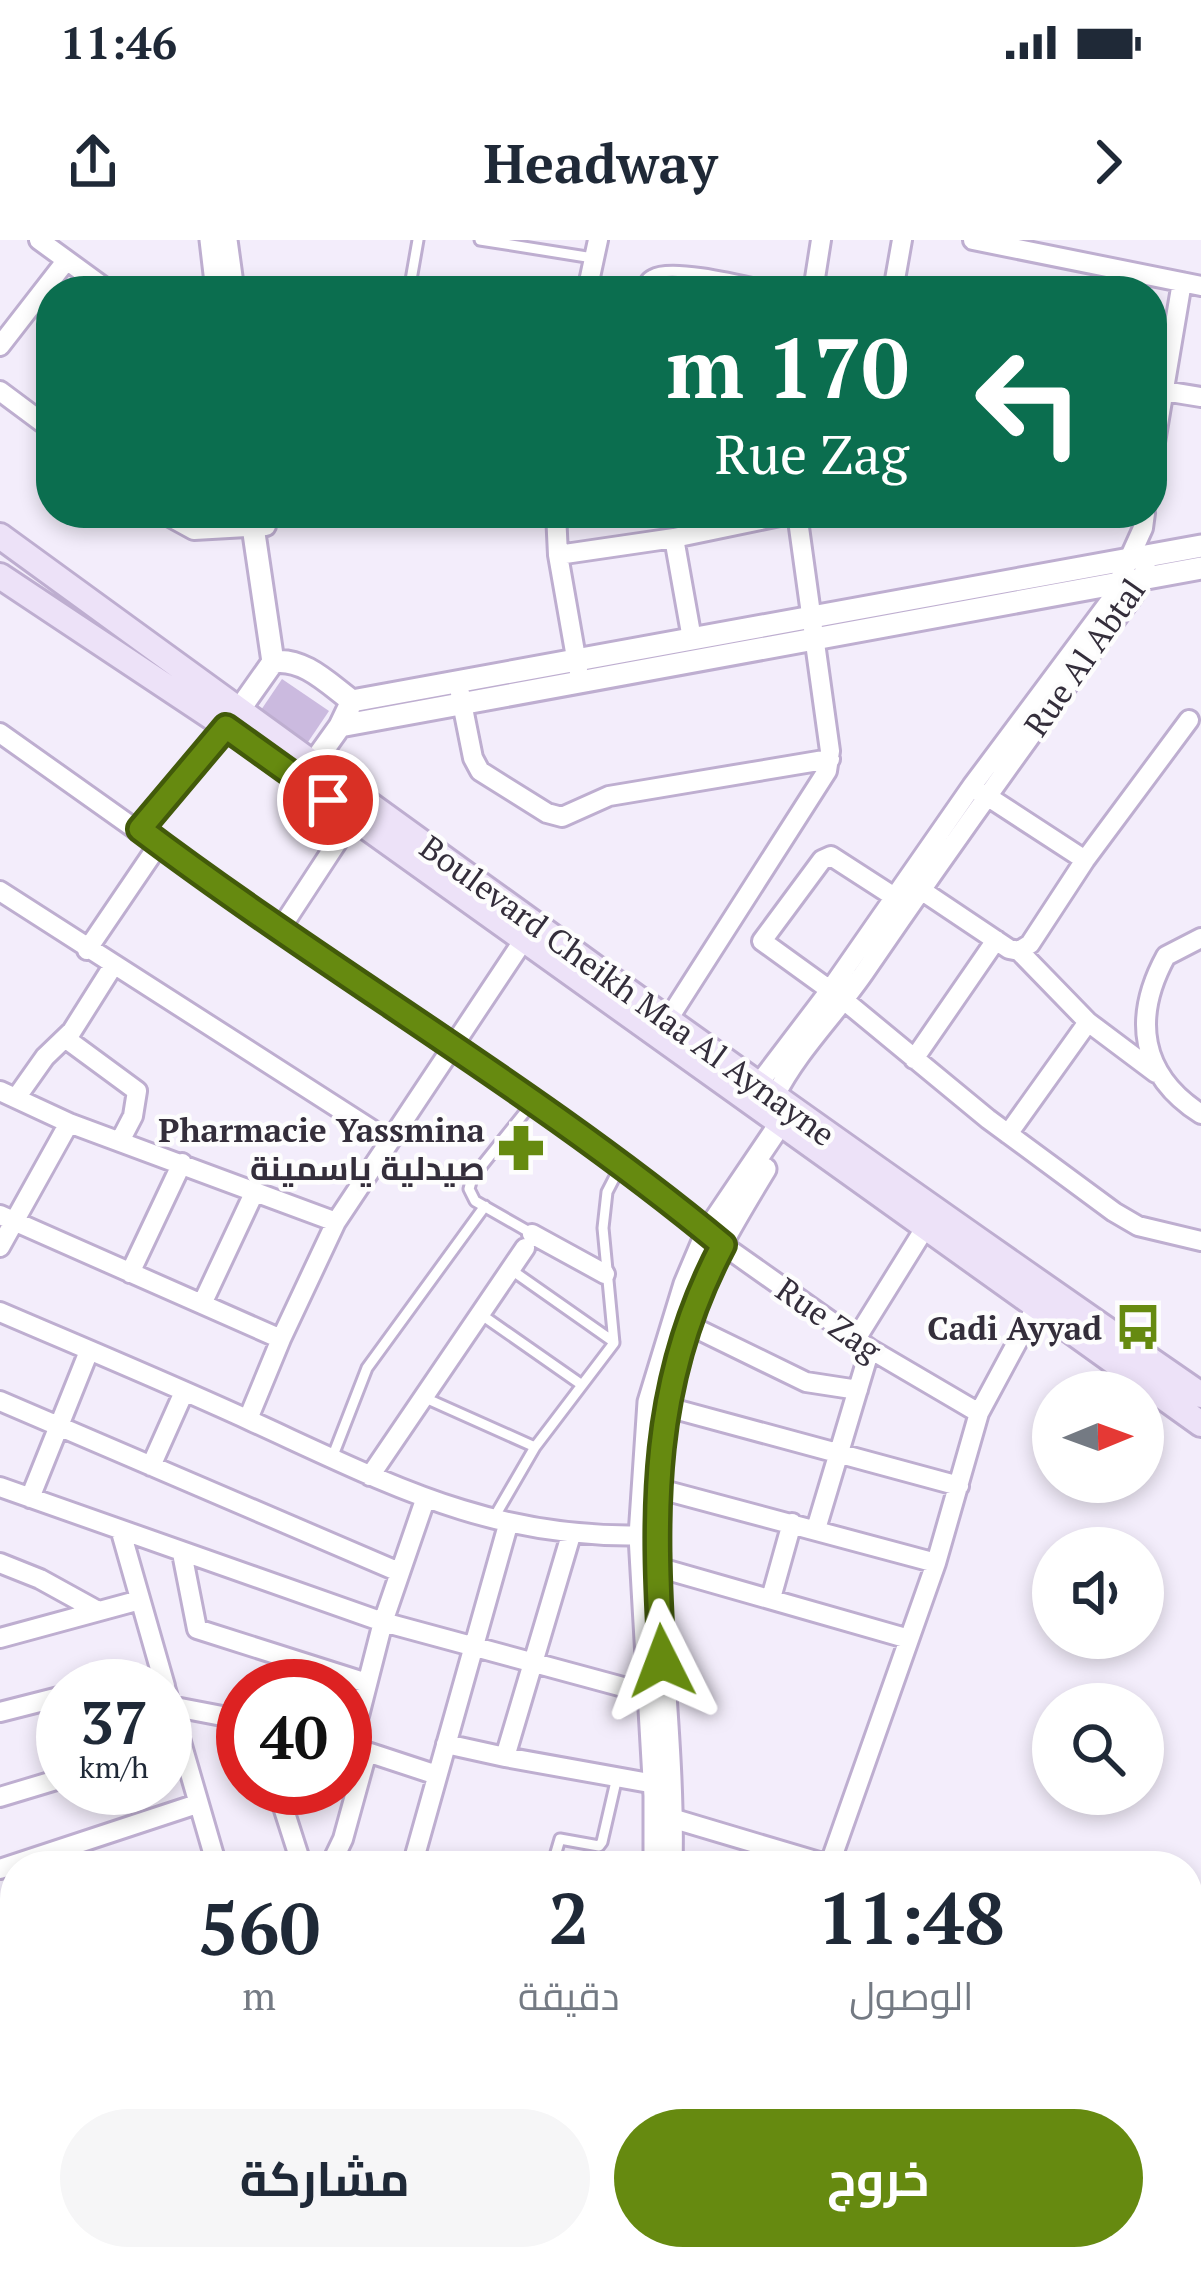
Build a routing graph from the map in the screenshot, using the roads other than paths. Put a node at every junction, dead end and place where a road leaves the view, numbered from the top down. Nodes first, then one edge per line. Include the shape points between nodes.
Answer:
1 (39, 240) edge
2 (211, 240) edge
3 (226, 240) edge
4 (418, 240) edge
5 (480, 240) edge
6 (821, 240) edge
7 (902, 240) edge
8 (973, 240) edge
9 (1045, 247) edge
10 (596, 249) edge
11 (66, 261) junction
12 (54, 276) edge
13 (88, 276) edge
14 (215, 276) edge
15 (230, 276) edge
16 (412, 276) edge
17 (650, 276) edge
18 (704, 276) edge
19 (815, 276) edge
20 (896, 276) edge
21 (1160, 276) edge
22 (1192, 284) edge
23 (36, 300) edge
24 (0, 346) edge
25 (1167, 362) edge
26 (0, 391) edge
27 (1167, 391) edge
28 (1201, 397) edge
29 (36, 418) edge
30 (260, 528) edge
31 (557, 528) edge
32 (722, 528) edge
33 (797, 528) edge
34 (1143, 528) edge
35 (0, 536) edge
36 (674, 538) junction
37 (1201, 546) edge
38 (558, 555) junction
39 (1136, 568) junction
40 (1201, 568) edge
41 (0, 576) edge
42 (813, 628) junction
43 (692, 639) junction
44 (275, 664) junction
45 (578, 669) junction
46 (460, 692) junction
47 (352, 700) junction
48 (233, 719) junction
49 (1189, 720) dead end
50 (340, 726) junction
51 (0, 733) edge
52 (830, 759) junction
53 (307, 771) junction
54 (979, 791) junction
55 (353, 818) junction
56 (140, 829) junction
57 (159, 844) junction
58 (1085, 860) junction
59 (908, 889) junction
60 (0, 891) edge
61 (731, 922) junction
62 (279, 932) junction
63 (1201, 938) edge
64 (995, 940) junction
65 (523, 941) junction
66 (762, 941) junction
67 (87, 950) junction
68 (1019, 951) junction
69 (113, 966) junction
70 (838, 996) junction
71 (670, 1018) junction
72 (1088, 1022) junction
73 (65, 1038) junction
74 (453, 1043) junction
75 (914, 1058) junction
76 (1156, 1073) junction
77 (767, 1089) junction
78 (8, 1095) edge
79 (532, 1102) junction
80 (1201, 1114) edge
81 (69, 1123) junction
82 (779, 1132) junction
83 (1008, 1134) junction
84 (388, 1140) junction
85 (121, 1141) junction
86 (182, 1163) junction
87 (622, 1163) junction
88 (255, 1191) junction
89 (485, 1207) junction
90 (7, 1218) edge
91 (336, 1222) junction
92 (925, 1228) junction
93 (715, 1238) junction
94 (529, 1241) junction
95 (1201, 1241) edge
96 (0, 1247) edge
97 (510, 1269) junction
98 (130, 1274) junction
99 (605, 1274) junction
100 (202, 1304) junction
101 (1036, 1307) junction
102 (0, 1312) edge
103 (479, 1313) junction
104 (687, 1324) junction
105 (281, 1339) junction
106 (614, 1342) junction
107 (863, 1344) junction
108 (89, 1351) junction
109 (582, 1385) junction
110 (858, 1390) junction
111 (184, 1392) junction
112 (1201, 1395) edge
113 (423, 1397) junction
114 (0, 1401) edge
115 (658, 1404) junction
116 (979, 1413) junction
117 (248, 1419) junction
118 (1201, 1424) edge
119 (57, 1426) junction
120 (535, 1447) junction
121 (840, 1453) junction
122 (332, 1458) junction
123 (151, 1466) junction
124 (370, 1476) junction
125 (958, 1486) junction
126 (0, 1487) edge
127 (656, 1488) junction
128 (30, 1498) junction
129 (425, 1500) junction
130 (792, 1522) junction
131 (500, 1523) junction
132 (817, 1529) junction
133 (121, 1532) junction
134 (571, 1535) junction
135 (648, 1536) junction
136 (182, 1553) junction
137 (0, 1563) edge
138 (936, 1563) junction
139 (657, 1567) junction
140 (399, 1572) junction
141 (770, 1598) junction
142 (140, 1600) junction
143 (98, 1611) junction
144 (383, 1622) junction
145 (0, 1638) edge
146 (909, 1639) junction
147 (473, 1649) junction
148 (157, 1659) edge
149 (284, 1659) edge
150 (372, 1664) edge
151 (534, 1665) junction
152 (656, 1696) junction
153 (36, 1703) edge
154 (0, 1712) edge
155 (446, 1744) junction
156 (372, 1754) edge
157 (505, 1757) junction
158 (437, 1775) junction
159 (617, 1777) junction
160 (655, 1784) junction
161 (36, 1786) edge
162 (192, 1786) edge
163 (0, 1797) edge
164 (197, 1804) junction
165 (286, 1815) edge
166 (346, 1815) edge
167 (664, 1816) junction
168 (55, 1851) edge
169 (212, 1851) edge
170 (297, 1851) edge
171 (337, 1851) edge
172 (416, 1851) edge
173 (556, 1851) edge
174 (658, 1851) edge
175 (669, 1851) edge
176 (780, 1851) edge
177 (834, 1851) edge

1 - 11 street
2 - 14 street
3 - 15 street
4 - 16 lane
5 - 10 lane
6 - 19 street
7 - 20 street
8 - 9 street
9 - 21 street
11 - 12 street
11 - 13 street
17 - 18 lane
22 - 25 street
23 - 24 street
26 - 29 street
27 - 28 street
30 - 44 street
31 - 38 street
32 - 36 street
33 - 42 street
34 - 39 street, Rue Al Abtal
35 - 48 main road, Boulevard Cheikh Maa Al Aynayne
36 - 38 street
36 - 43 street
37 - 39 street
38 - 45 street
39 - 40 street
39 - 42 street
39 - 54 street, Rue Al Abtal
41 - 48 main road, Boulevard Cheikh Maa Al Aynayne
42 - 43 street
42 - 45 street
42 - 52 street
43 - 45 street
44 - 47 street via 298,663
44 - 48 street
45 - 46 street
46 - 47 street
46 - 50 street
46 - 52 street via 480,771 562,817 609,796
47 - 50 street
48 - 53 main road, Boulevard Cheikh Maa Al Aynayne
48 - 56 street
49 - 58 street
50 - 53 street
51 - 56 street, Rue Zag
52 - 61 street
53 - 55 main road, Boulevard Cheikh Maa Al Aynayne
53 - 71 main road, Boulevard Cheikh Maa Al Aynayne
54 - 58 street
54 - 59 street, Rue Al Abtal
55 - 62 street
55 - 65 main road, Boulevard Cheikh Maa Al Aynayne
56 - 57 street, Rue Zag
57 - 62 street, Rue Zag
57 - 67 street
58 - 68 street
59 - 64 street
59 - 66 street via 832,856
59 - 70 street, Rue Al Abtal
60 - 67 street
61 - 66 street
61 - 71 street
62 - 74 street, Rue Zag
63 - 76 street via 1175,948 1159,969 1147,1033
64 - 68 street
64 - 75 street
65 - 74 street
65 - 82 main road, Boulevard Cheikh Maa Al Aynayne
66 - 70 street
67 - 69 street
68 - 72 street
69 - 73 street
69 - 84 street
70 - 75 street
70 - 77 street, Rue Al Abtal via 787,1074
71 - 77 main road, Boulevard Cheikh Maa Al Aynayne
72 - 76 street
72 - 83 street
73 - 78 street
73 - 85 street via 137,1091
74 - 79 street, Rue Zag
74 - 84 street
75 - 83 street
76 - 80 street
77 - 112 main road, Boulevard Cheikh Maa Al Aynayne
78 - 81 street
79 - 87 street, Rue Zag
79 - 89 lane via 472,1178 469,1189
81 - 85 street
81 - 90 street
82 - 92 main road, Boulevard Cheikh Maa Al Aynayne
82 - 93 street via 763,1172
83 - 95 street via 1138,1226
84 - 91 street
85 - 86 street
86 - 88 street
86 - 98 street
87 - 93 street, Rue Zag
87 - 99 lane via 604,1205
88 - 91 street
88 - 100 street
89 - 94 lane
89 - 122 lane via 368,1368
90 - 96 street
90 - 98 street
91 - 105 street
92 - 101 main road, Boulevard Cheikh Maa Al Aynayne
92 - 107 street
93 - 104 street
93 - 107 street, Rue Zag
93 - 115 street via 685,1284
94 - 97 street
94 - 99 street
97 - 103 street
97 - 106 lane
98 - 100 street
99 - 106 lane
100 - 105 street
101 - 116 street
101 - 118 main road, Boulevard Cheikh Maa Al Aynayne
102 - 108 street
103 - 109 lane
103 - 113 street
104 - 110 street via 806,1382
104 - 115 street
105 - 117 street
106 - 109 lane
107 - 110 street
107 - 116 street, Rue Zag
108 - 111 street
108 - 119 street
109 - 120 lane
110 - 121 street
111 - 117 street
111 - 123 street
113 - 120 lane
113 - 124 street
114 - 119 street
115 - 121 street
115 - 127 street
115 - 135 street
116 - 125 street
117 - 122 street
119 - 123 street
119 - 128 street
120 - 131 lane
121 - 125 street
121 - 132 street
122 - 124 street
123 - 140 street
124 - 129 street
125 - 138 street
126 - 128 street
127 - 130 street
127 - 135 street
128 - 133 street
129 - 131 street
129 - 140 street
130 - 132 street
130 - 141 street
131 - 134 street
131 - 147 street
132 - 138 street
133 - 136 street
133 - 142 street
134 - 135 street
134 - 151 street
135 - 139 street
135 - 152 street
136 - 144 street
136 - 149 street via 197,1629
137 - 143 street
138 - 146 street
139 - 141 street
139 - 152 street
140 - 144 street
141 - 146 street
142 - 143 street
142 - 148 street
143 - 145 street
144 - 147 street
144 - 150 street
146 - 177 street
147 - 151 street
147 - 155 street
151 - 152 street
151 - 157 street
152 - 160 street
152 - 167 street
153 - 154 street
155 - 157 street
155 - 158 street
156 - 158 street
157 - 159 street
158 - 172 street
159 - 160 street
159 - 173 lane via 602,1842 568,1837
160 - 167 street
161 - 163 street
162 - 164 street
164 - 168 street
164 - 169 street
165 - 170 street
166 - 171 street
167 - 174 street
167 - 175 street
167 - 176 street

